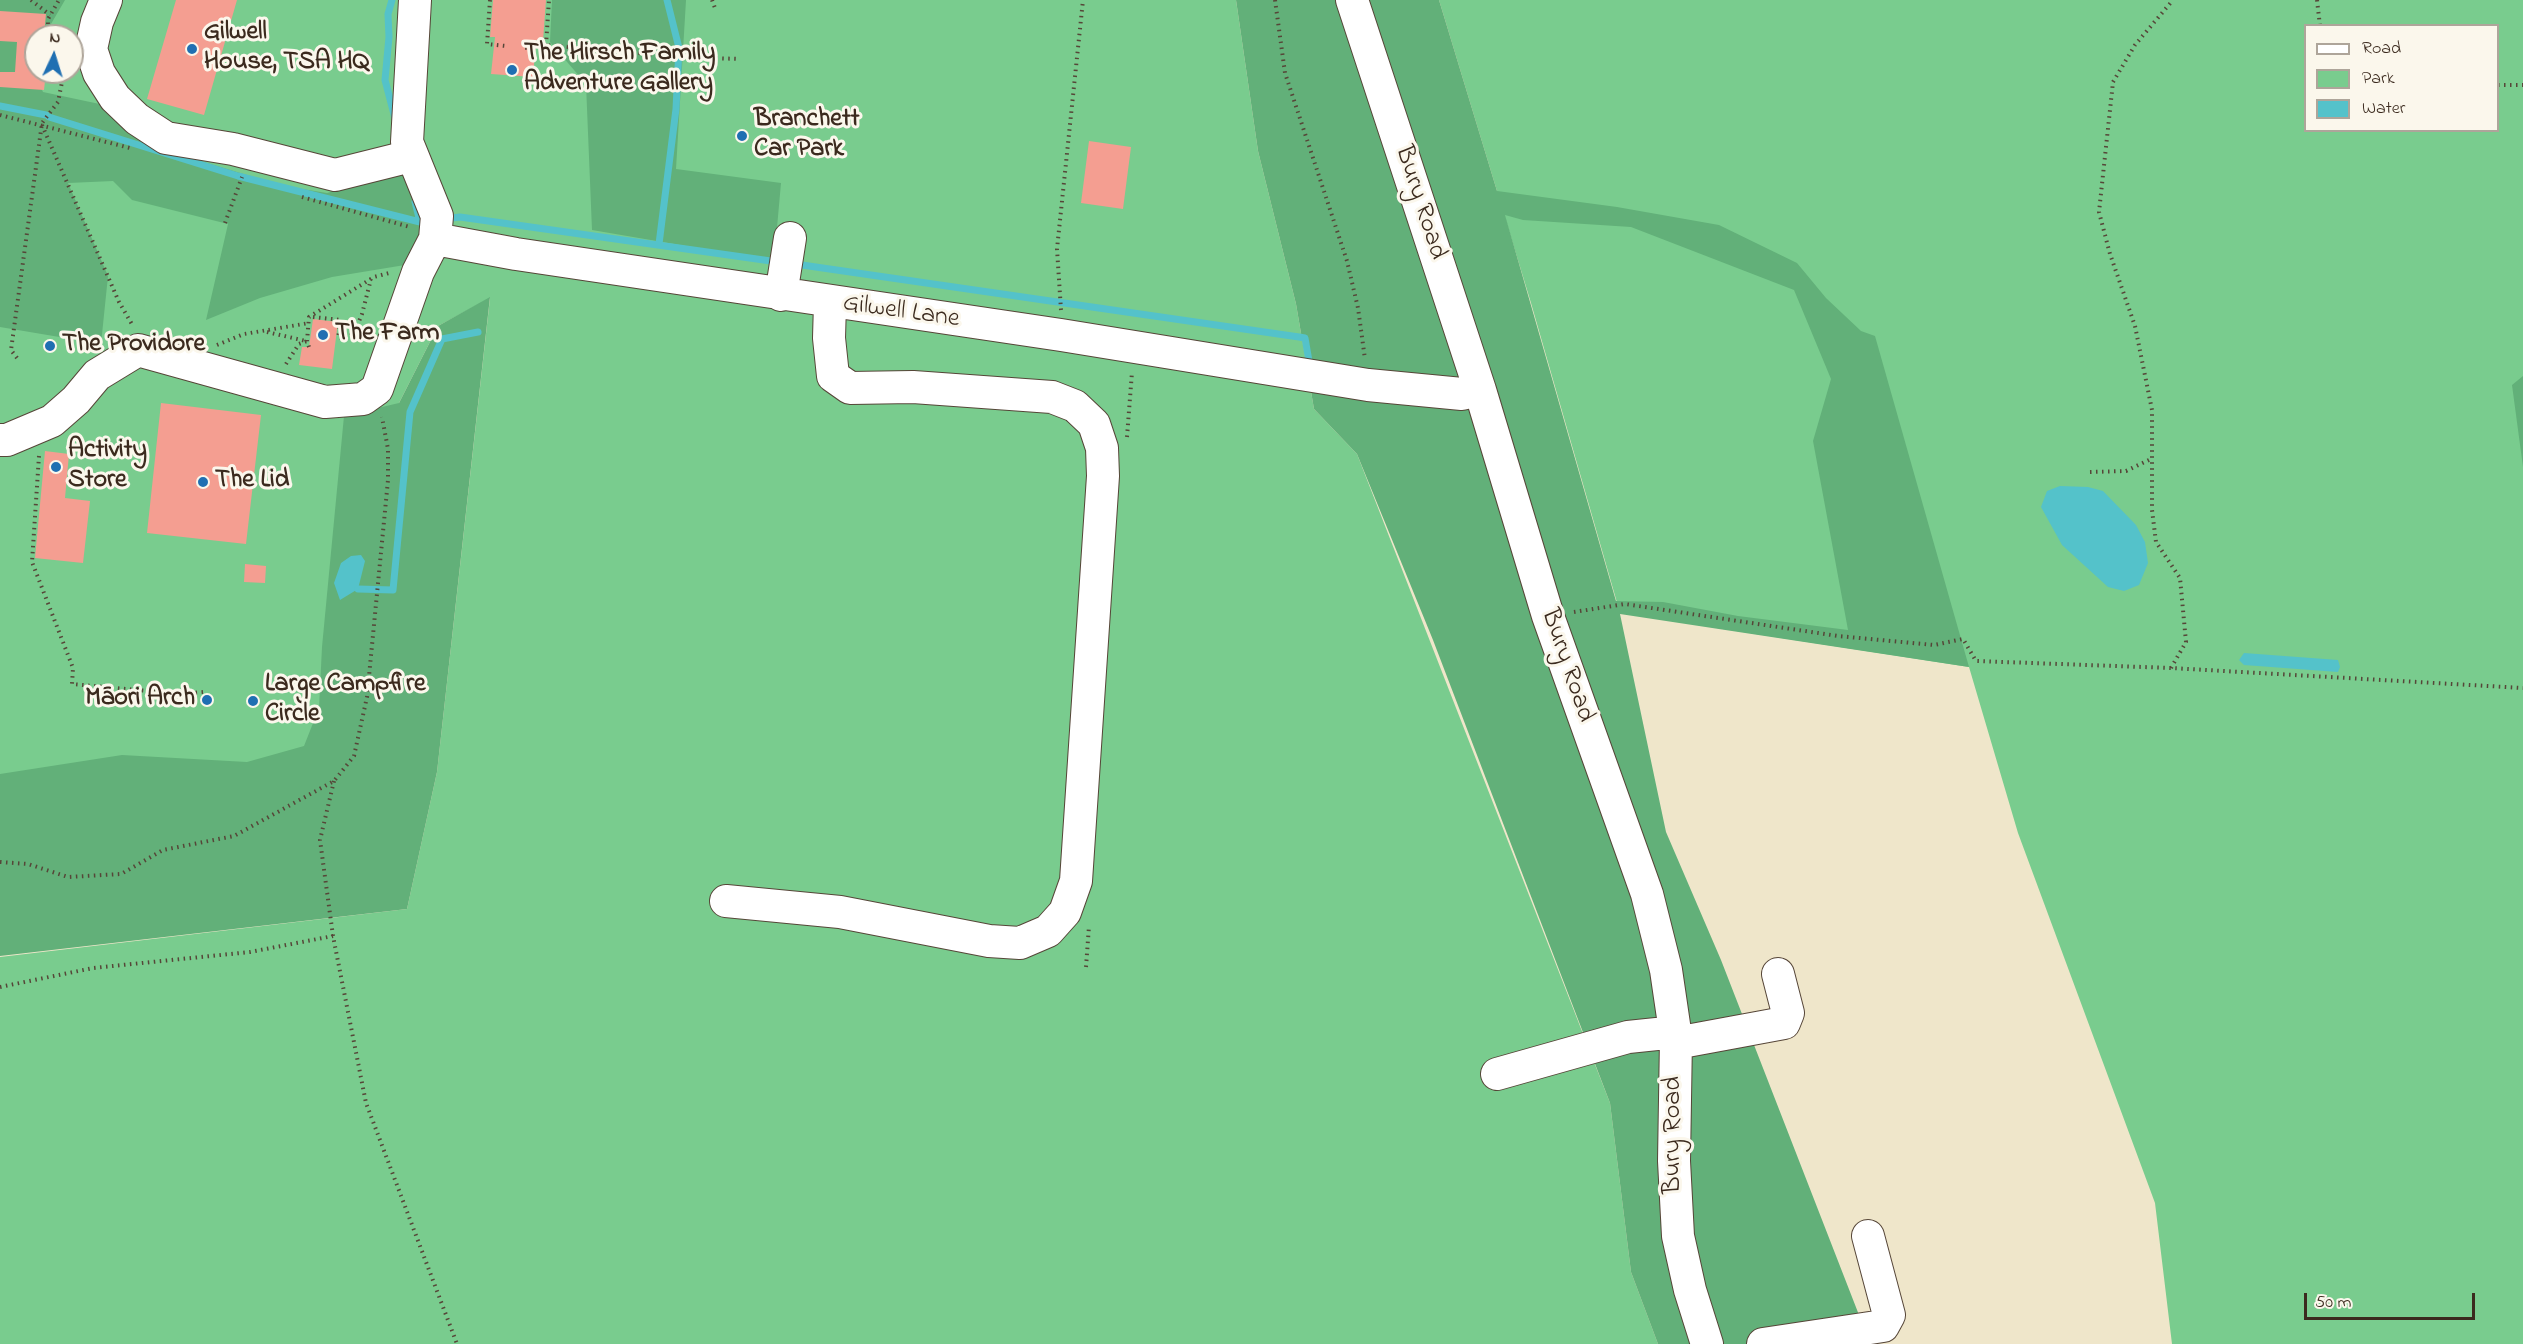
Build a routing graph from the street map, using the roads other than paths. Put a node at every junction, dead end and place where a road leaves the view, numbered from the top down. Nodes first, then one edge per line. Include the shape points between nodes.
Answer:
1 (106, 0) edge
2 (415, 0) edge
3 (1352, 0) edge
4 (404, 159) junction
5 (435, 239) junction
6 (830, 303) junction
7 (1480, 390) junction
8 (0, 440) edge
9 (726, 901) dead end
10 (1778, 975) dead end
11 (1676, 1038) junction
12 (1497, 1074) dead end
13 (1868, 1236) dead end
14 (1707, 1344) edge
15 (1763, 1344) edge

1 - 4 street via 91,49 99,74 115,98 166,138 233,149 335,175
2 - 4 street
3 - 7 street, Bury Road
4 - 5 street via 437,216
5 - 6 street, Gilwell Lane via 786,265
5 - 8 street via 418,272 377,389 363,399 332,411 325,402 138,350 97,375 52,421
6 - 7 street, Gilwell Lane via 1061,335 1368,385 1462,394
6 - 9 street via 833,376 850,388 913,387 1052,397 1075,406 1094,424 1102,448 1103,476 1076,881 1065,912 1048,932 1020,943 989,941 840,912
7 - 11 street, Bury Road via 1548,616 1647,894 1666,970
10 - 11 street via 1788,1013 1784,1023
11 - 12 street via 1628,1037
11 - 14 street, Bury Road via 1674,1161 1678,1236
13 - 15 street via 1889,1315 1883,1326

